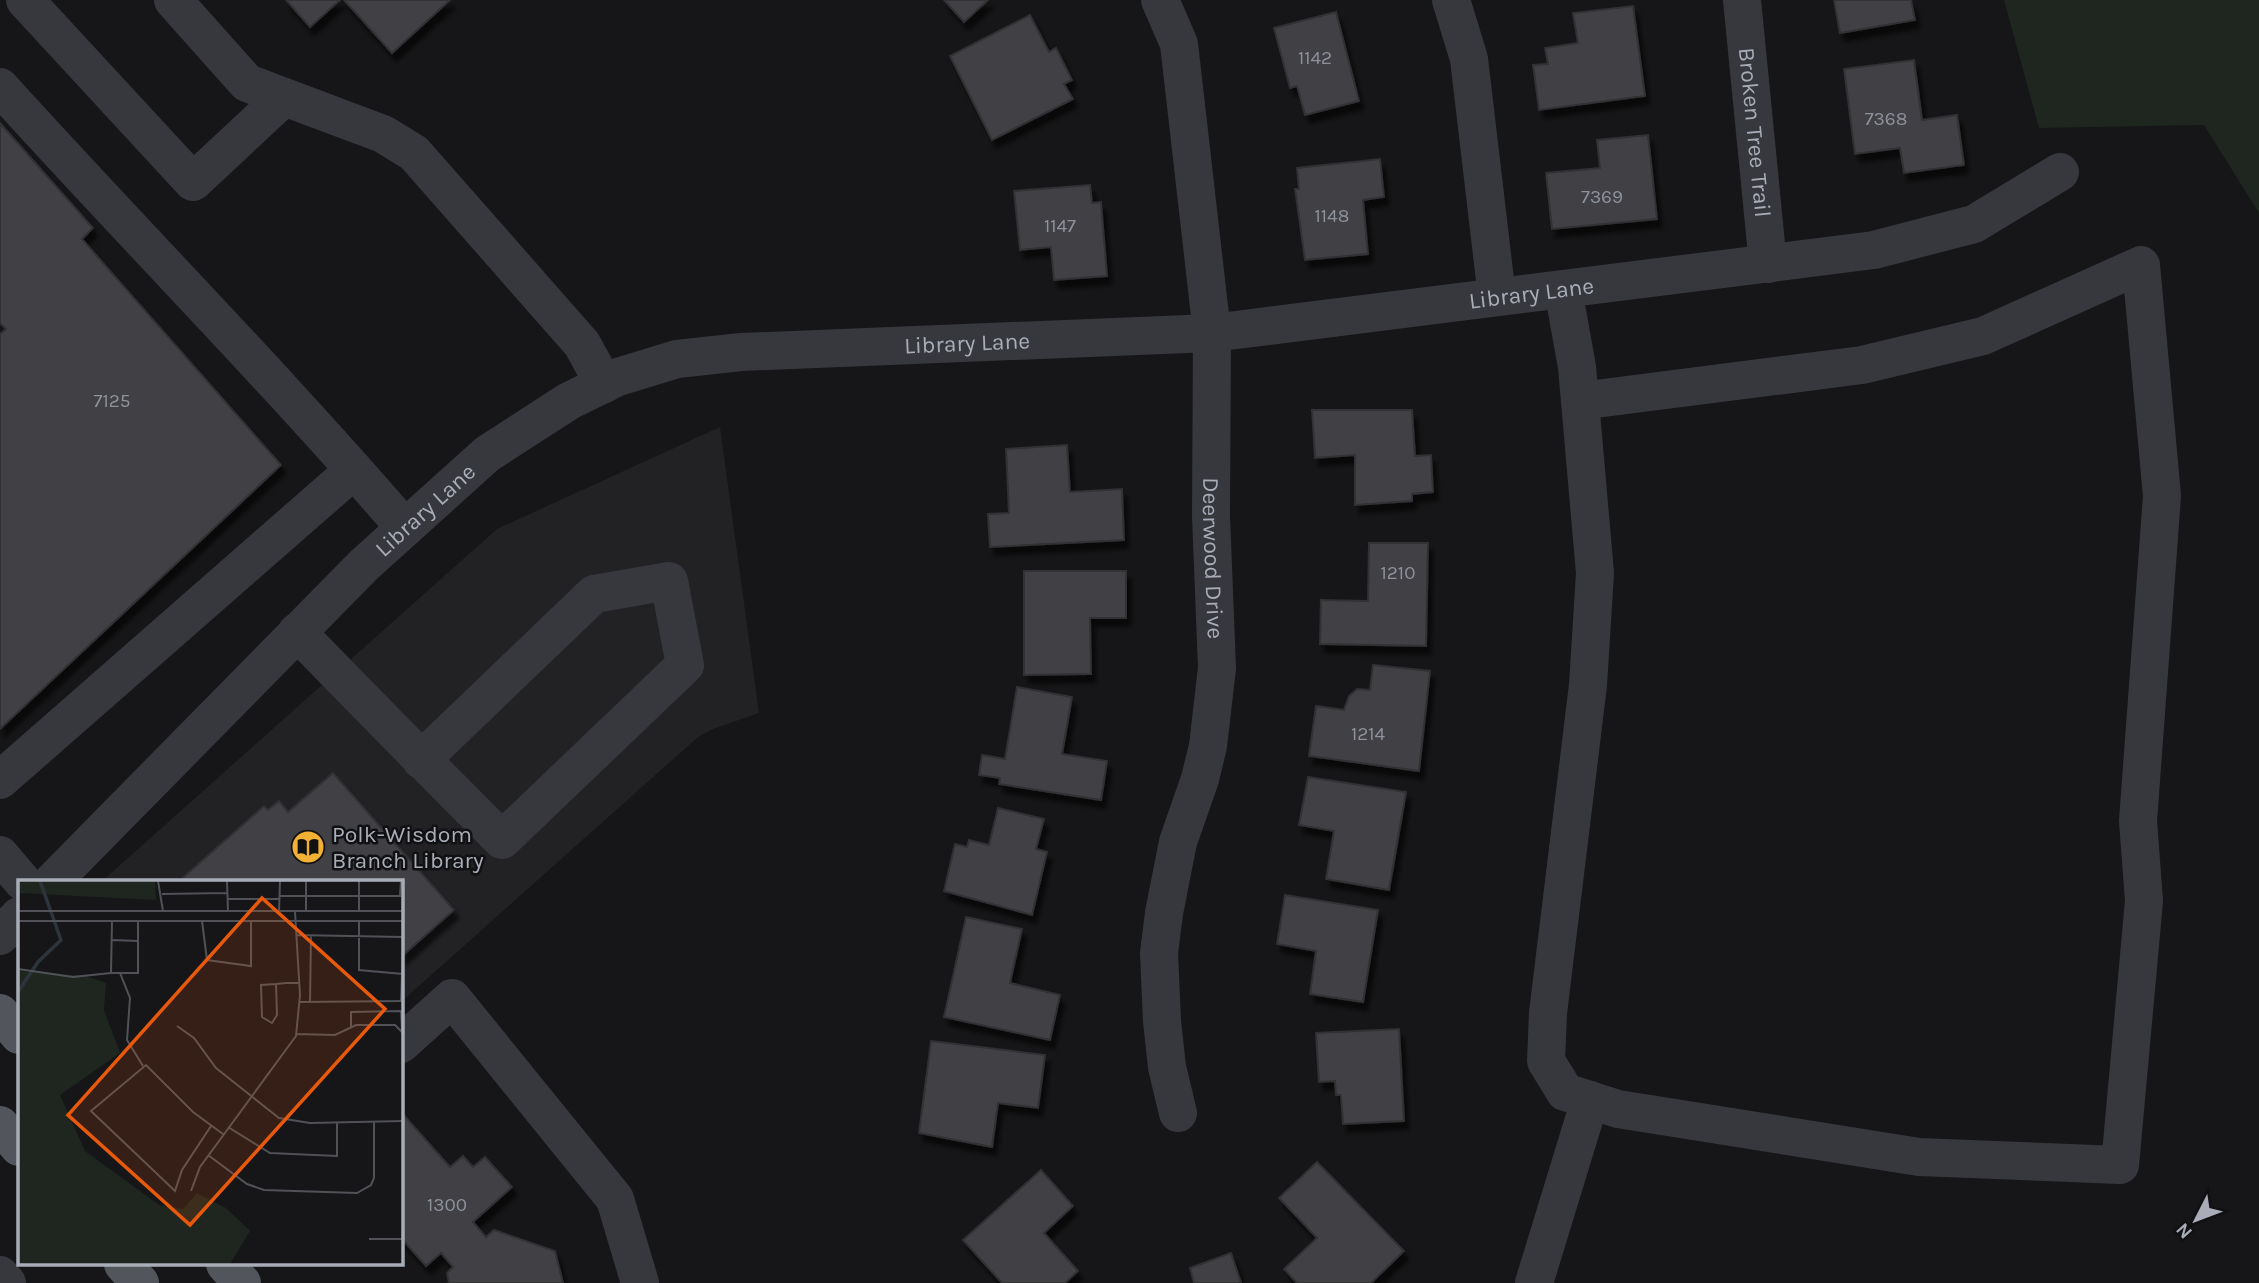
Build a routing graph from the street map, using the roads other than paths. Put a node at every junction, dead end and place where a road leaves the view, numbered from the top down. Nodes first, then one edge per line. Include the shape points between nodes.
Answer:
1 (25, 0) edge
2 (173, 0) edge
3 (1160, 0) edge
4 (1451, 0) edge
5 (1742, 0) edge
6 (0, 87) edge
7 (284, 97) junction
8 (2060, 172) dead end
9 (1768, 264) junction
10 (1563, 289) junction
11 (1497, 297) junction
12 (1212, 332) junction
13 (604, 384) junction
14 (1580, 401) junction
15 (354, 470) junction
16 (405, 528) junction
17 (298, 632) junction
18 (421, 760) junction
19 (0, 780) edge
20 (0, 855) edge
21 (21, 880) edge
22 (54, 880) edge
23 (18, 917) edge
24 (0, 936) edge
25 (0, 1013) edge
26 (18, 1034) edge
27 (402, 1043) edge
28 (1590, 1100) junction
29 (1178, 1112) dead end
30 (0, 1125) edge
31 (18, 1146) edge
32 (125, 1266) edge
33 (227, 1266) edge
34 (0, 1275) edge
35 (7, 1283) edge
36 (140, 1283) edge
37 (242, 1283) edge
38 (640, 1283) edge
39 (1534, 1283) edge

1 - 7 street via 193,182
2 - 7 street via 247,83
3 - 12 street, Deerwood Drive via 1179,44
4 - 11 street via 1469,59
5 - 9 street, Broken Tree Trail
6 - 15 street
7 - 13 street via 383,134 414,153 582,344
8 - 9 street, Library Lane via 1974,224 1874,250
9 - 10 street, Library Lane
10 - 11 street, Library Lane
10 - 14 street
11 - 12 street, Library Lane
12 - 13 street, Library Lane via 741,352 677,359
12 - 29 street, Deerwood Drive via 1211,516 1217,668 1208,746 1178,842 1159,953 1161,1021
13 - 16 street, Library Lane via 487,454
14 - 28 street via 1595,573 1588,685 1546,1061 1565,1092
14 - 28 street via 1862,365 1983,336 2141,265 2162,496 2138,821 2144,901 2120,1165 1919,1157 1618,1109
15 - 16 street
15 - 19 street
16 - 17 street, Library Lane
17 - 18 street
17 - 22 street, Library Lane
18 - 18 street via 502,840 685,665 669,581 594,594
20 - 21 street
23 - 24 street
25 - 26 main road
27 - 38 street via 452,998 614,1199
28 - 39 street
30 - 31 main road
32 - 36 main road
33 - 37 main road
34 - 35 street

